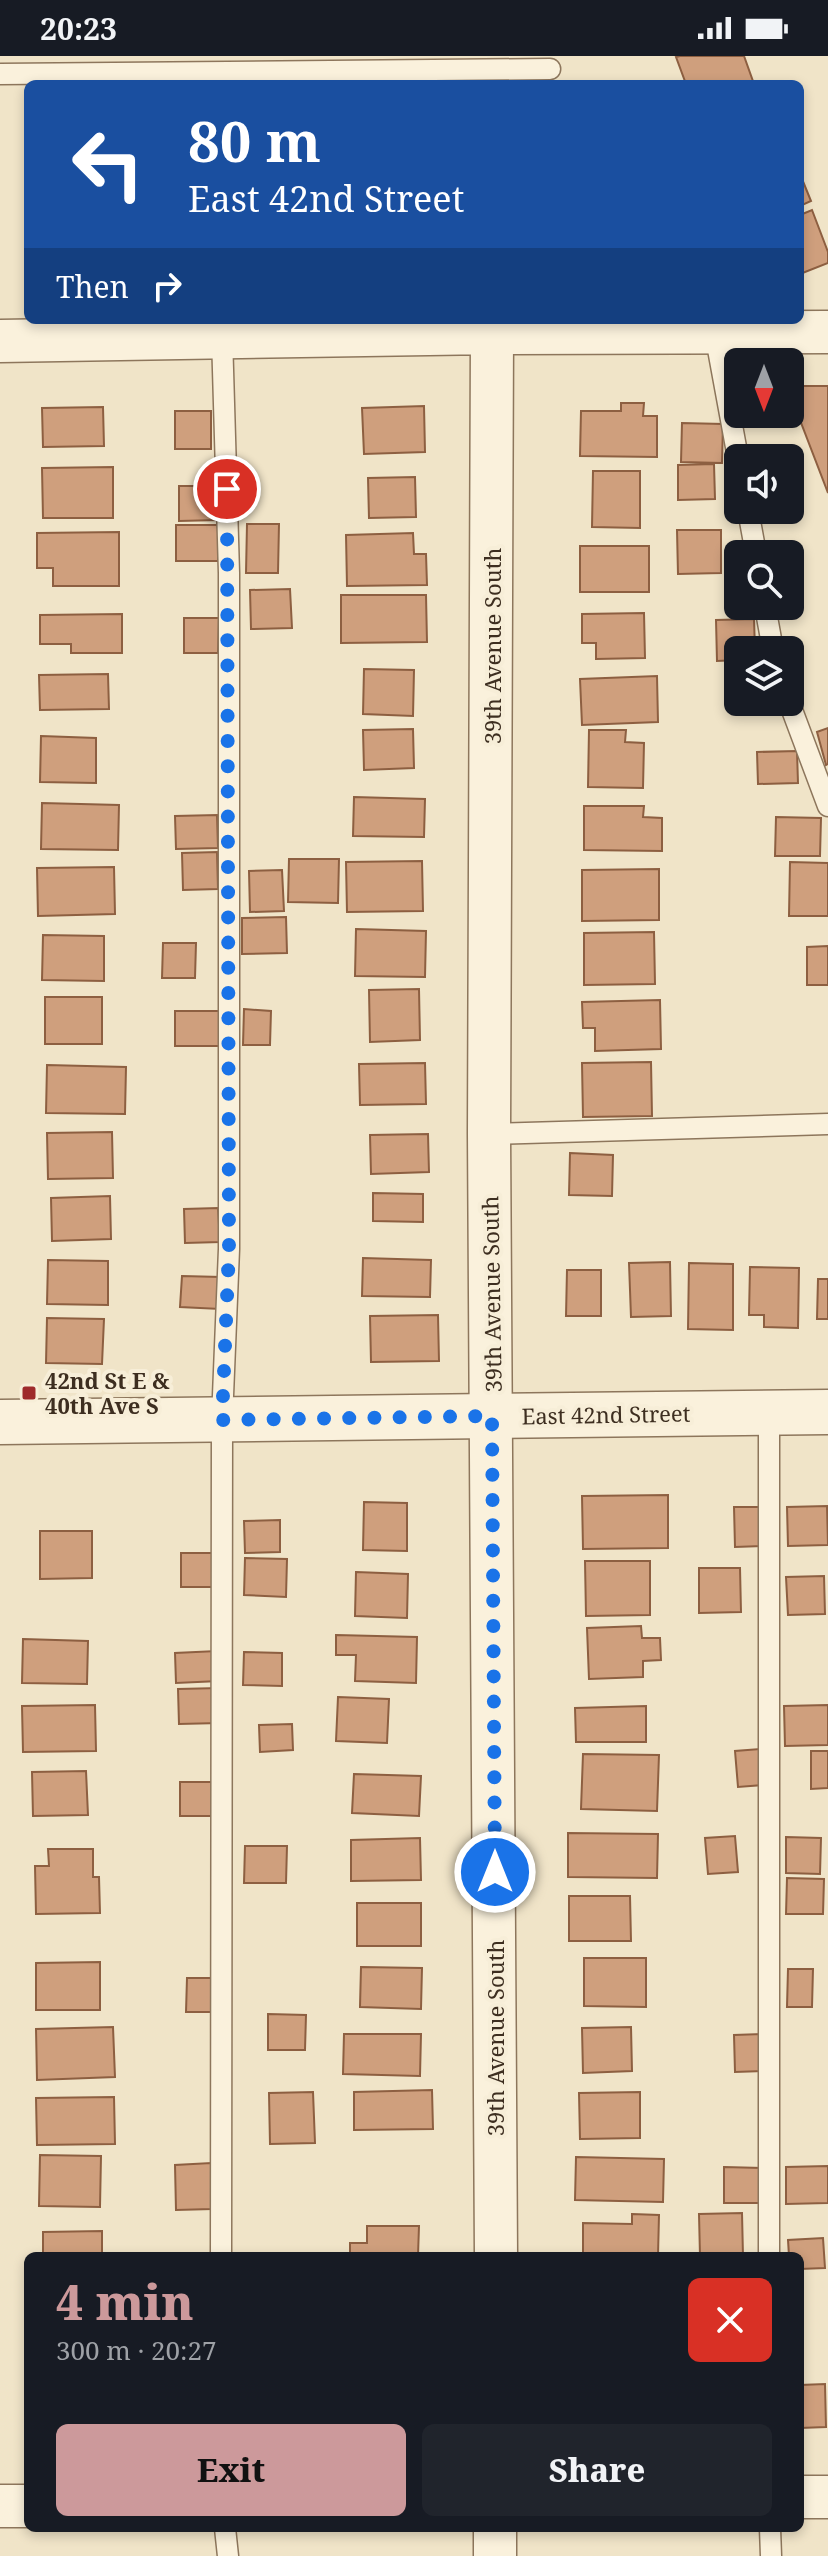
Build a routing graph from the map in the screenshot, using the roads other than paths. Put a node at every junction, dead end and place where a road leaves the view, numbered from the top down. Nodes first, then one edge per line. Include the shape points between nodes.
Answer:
1 (550, 70) edge
2 (0, 74) edge
3 (645, 326) edge
4 (828, 332) edge
5 (492, 333) junction
6 (715, 333) junction
7 (222, 336) junction
8 (0, 341) edge
9 (735, 444) edge
10 (794, 716) edge
11 (828, 806) edge
12 (828, 1124) edge
13 (489, 1134) junction
14 (828, 1412) edge
15 (769, 1413) junction
16 (492, 1416) junction
17 (222, 1420) junction
18 (0, 1422) edge
19 (221, 2252) edge
20 (496, 2252) edge
21 (769, 2252) edge
22 (804, 2497) edge
23 (828, 2497) edge
24 (0, 2506) edge
25 (24, 2506) edge
26 (225, 2532) edge
27 (495, 2532) edge
28 (770, 2532) edge
29 (228, 2556) edge
30 (495, 2556) edge
31 (771, 2556) edge

1 - 2 lane
3 - 5 street
3 - 6 street
4 - 6 street
5 - 7 street
5 - 13 street, 39th Avenue South
6 - 9 lane
7 - 8 street
7 - 17 lane via 229,573 229,1249
10 - 11 lane
12 - 13 lane
13 - 16 street, 39th Avenue South
14 - 15 street, East 42nd Street
15 - 16 street, East 42nd Street
15 - 21 lane
16 - 17 street, East 42nd Street
16 - 20 street, 39th Avenue South
17 - 18 street, East 42nd Street
17 - 19 lane
22 - 23 street
24 - 25 street
26 - 29 lane
27 - 30 street
28 - 31 lane

